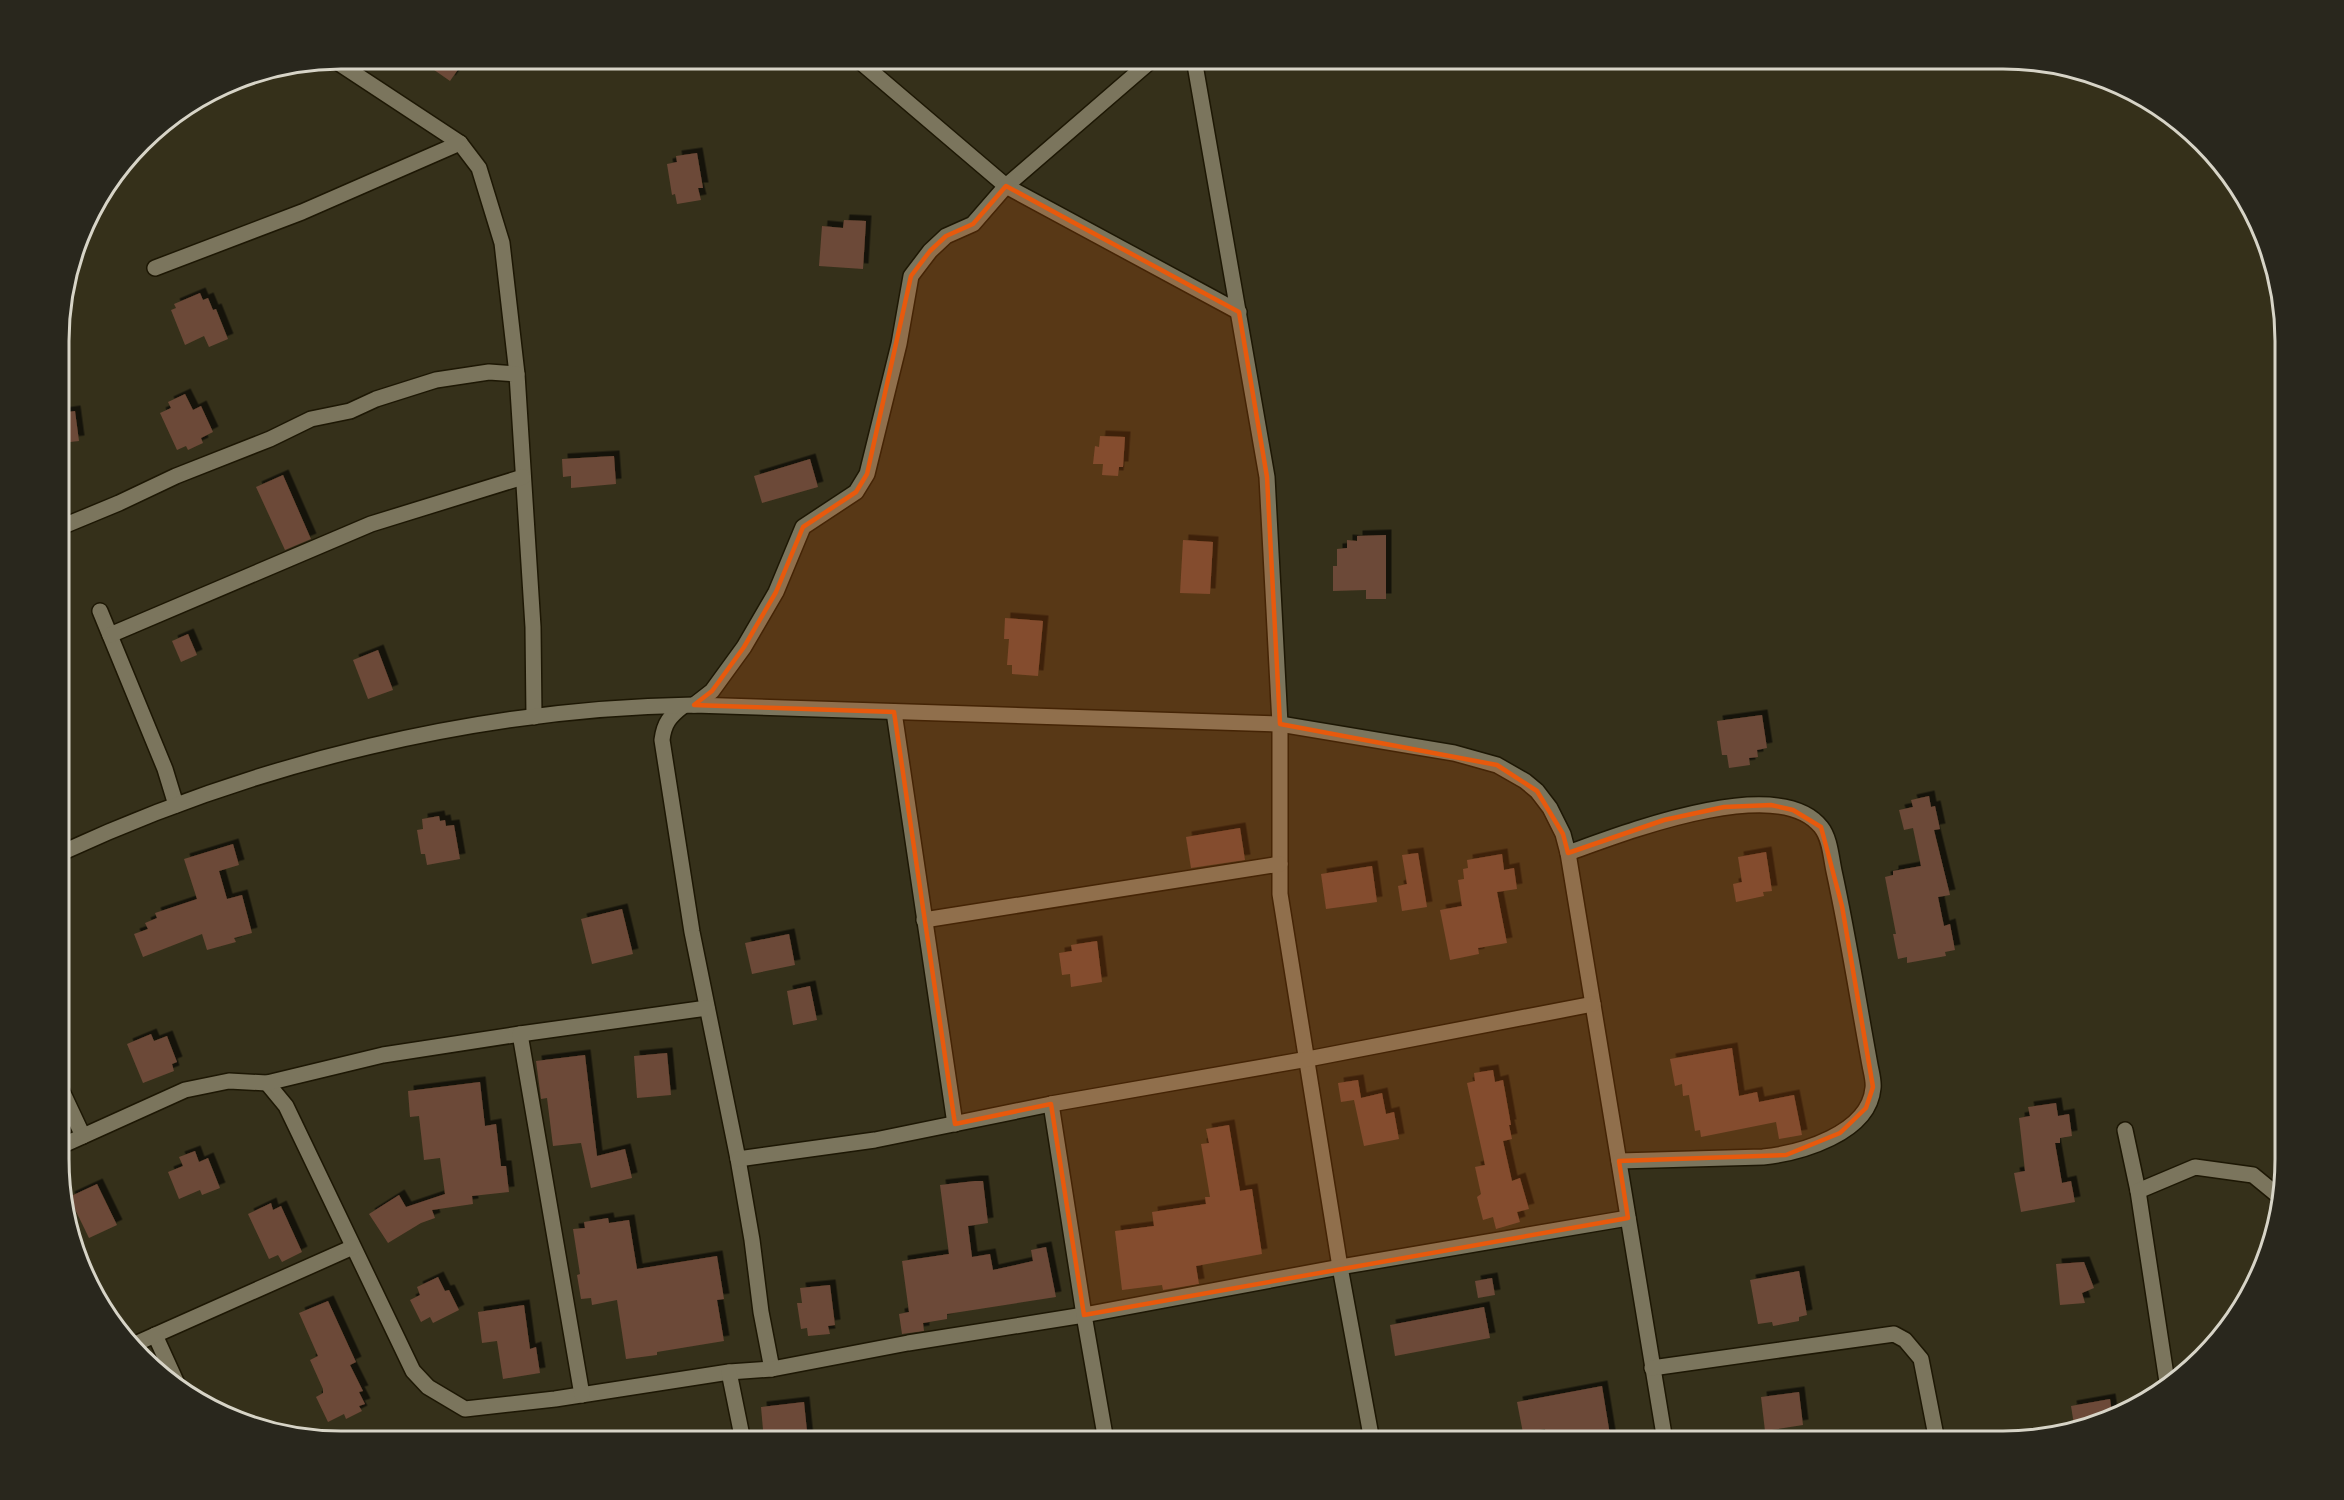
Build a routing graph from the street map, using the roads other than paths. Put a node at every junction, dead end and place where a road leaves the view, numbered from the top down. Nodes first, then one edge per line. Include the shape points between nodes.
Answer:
1 (348, 69) edge
2 (870, 69) edge
3 (1140, 69) edge
4 (1196, 69) edge
5 (460, 143) junction
6 (1006, 186) junction
7 (155, 268) dead end
8 (1239, 312) junction
9 (517, 374) junction
10 (523, 477) junction
11 (69, 524) edge
12 (100, 611) dead end
13 (110, 635) junction
14 (689, 706) junction
15 (894, 712) junction
16 (534, 717) junction
17 (1280, 724) junction
18 (176, 805) junction
19 (69, 850) edge
20 (1568, 853) junction
21 (1280, 864) junction
22 (924, 920) junction
23 (1593, 1004) junction
24 (707, 1008) junction
25 (520, 1034) junction
26 (1308, 1059) junction
27 (267, 1083) junction
28 (1051, 1104) junction
29 (69, 1106) edge
30 (955, 1124) junction
31 (2125, 1130) dead end
32 (83, 1136) junction
33 (69, 1142) edge
34 (738, 1160) junction
35 (1619, 1161) junction
36 (2138, 1191) junction
37 (2273, 1191) edge
38 (1628, 1218) junction
39 (352, 1247) junction
40 (1340, 1267) junction
41 (1084, 1315) junction
42 (155, 1335) junction
43 (140, 1342) edge
44 (1652, 1368) junction
45 (772, 1370) junction
46 (172, 1371) edge
47 (729, 1372) junction
48 (2166, 1376) edge
49 (582, 1395) junction
50 (741, 1431) edge
51 (1104, 1431) edge
52 (1370, 1431) edge
53 (1663, 1431) edge
54 (1935, 1431) edge

1 - 5 street
2 - 6 street
3 - 6 street
4 - 8 street
5 - 7 street via 302,212
5 - 9 street via 479,168 502,243
6 - 8 street
6 - 14 street via 973,224 946,236 911,276 899,344 867,474 856,492 803,527 776,592 744,647 712,691
8 - 17 street via 1267,477
9 - 10 street
9 - 11 street via 489,372 436,381 350,411 311,419
10 - 13 street via 371,524
10 - 16 street via 533,627
12 - 13 street
13 - 18 street
14 - 15 street
14 - 16 street
14 - 24 street via 669,716 663,740 680,866
15 - 17 street
15 - 22 street
16 - 18 street via 474,724 354,750
17 - 20 street via 1455,753 1497,765 1537,791 1563,834
17 - 21 street
18 - 19 street
20 - 23 street
20 - 35 street via 1664,820 1724,807 1771,805 1793,810 1817,824 1827,840 1842,906 1870,1065 1873,1088 1866,1108 1840,1133 1815,1146 1763,1157
21 - 22 street
21 - 26 street via 1280,894
22 - 30 street
23 - 26 street
23 - 35 street
24 - 25 street
24 - 34 street
25 - 27 street via 383,1055
25 - 49 street
26 - 28 street
26 - 40 street
27 - 32 street via 229,1082 185,1090
27 - 39 street via 286,1106
28 - 30 street
28 - 41 street
29 - 32 street
30 - 34 street
31 - 36 street
32 - 33 street
34 - 45 street
35 - 38 street
36 - 37 street via 2195,1167 2253,1175
36 - 48 street
38 - 40 street
38 - 44 street
39 - 42 street
39 - 49 street via 413,1371 428,1387 465,1409
40 - 41 street
40 - 52 street
41 - 45 street
41 - 51 street
42 - 43 street
42 - 46 street
44 - 53 street
44 - 54 street via 1894,1334 1905,1340 1921,1359
45 - 47 street
47 - 49 street
47 - 50 street

